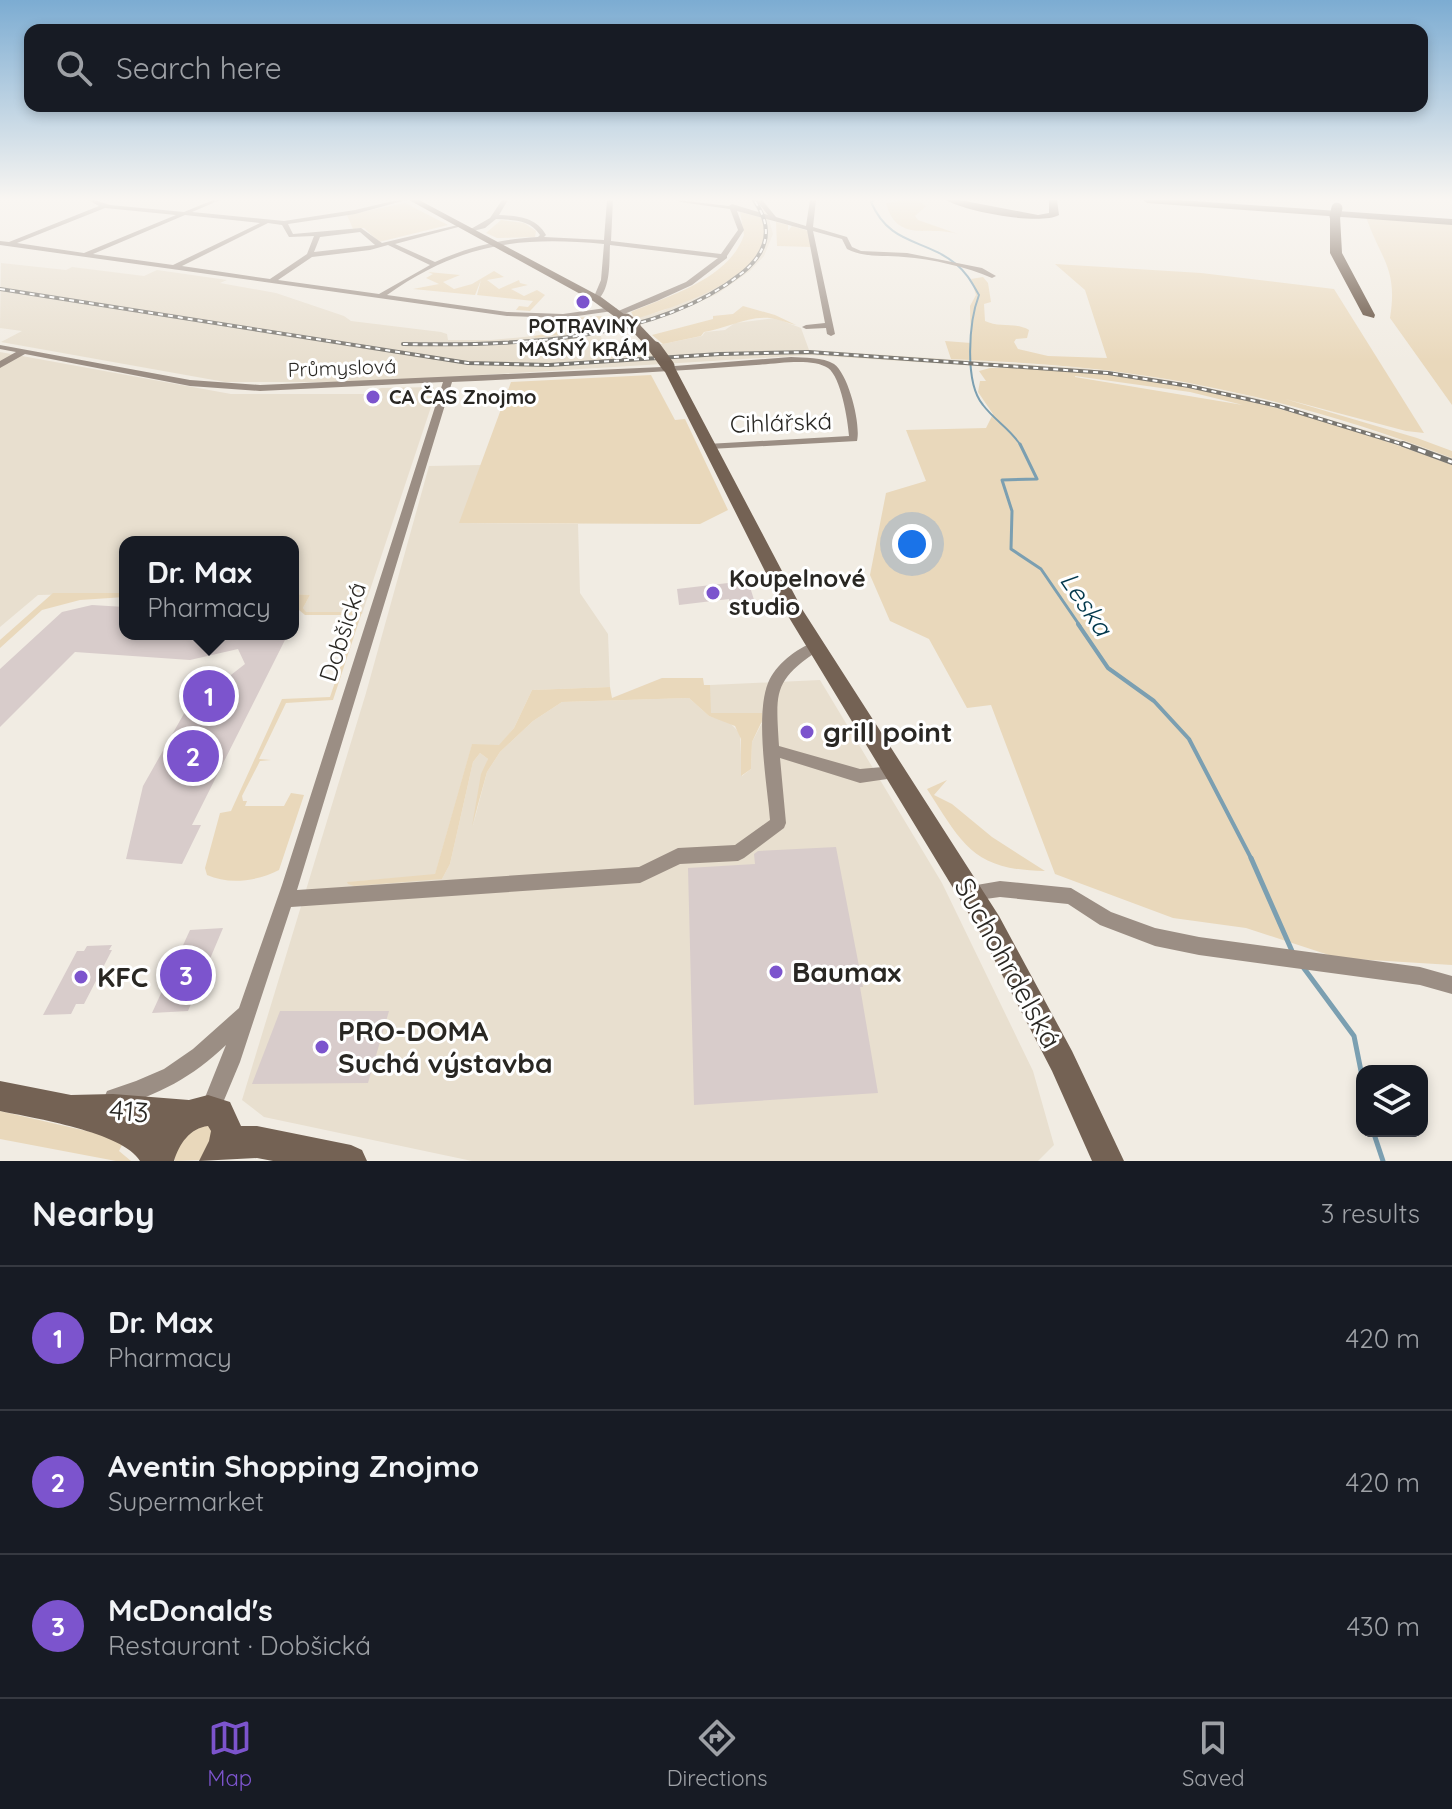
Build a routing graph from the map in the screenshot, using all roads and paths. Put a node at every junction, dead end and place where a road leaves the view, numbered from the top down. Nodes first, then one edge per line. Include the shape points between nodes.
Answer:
1 (88, 254) edge
2 (201, 254) edge
3 (316, 254) edge
4 (409, 254) edge
5 (464, 254) edge
6 (515, 254) edge
7 (606, 254) edge
8 (699, 254) edge
9 (727, 254) edge
10 (816, 254) edge
11 (901, 254) edge
12 (1337, 254) edge
13 (310, 255) joint
14 (725, 257) junction
15 (434, 264) junction
16 (175, 267) junction
17 (992, 276) dead end
18 (273, 280) junction
19 (603, 286) junction
20 (584, 292) junction
21 (381, 296) junction
22 (597, 299) junction
23 (1369, 315) dead end
24 (623, 317) junction
25 (806, 327) dead end
26 (0, 347) edge
27 (19, 350) junction
28 (0, 365) edge
29 (670, 368) junction
30 (448, 381) junction
31 (854, 439) joint
32 (710, 446) junction
33 (814, 647) junction
34 (773, 750) junction
35 (894, 772) junction
36 (971, 893) junction
37 (285, 899) junction
38 (1452, 985) edge
39 (246, 1013) junction
40 (0, 1096) edge
41 (70, 1110) junction
42 (199, 1112) junction
43 (220, 1152) edge
44 (284, 1155) edge
45 (158, 1161) edge
46 (351, 1161) edge
47 (1108, 1161) edge

1 - 16 street
2 - 16 street
3 - 13 street
4 - 15 street
5 - 15 street
6 - 20 main road, Suchohrdelská
7 - 19 street
8 - 14 street
9 - 14 street
10 - 25 street via 830,330
11 - 17 street
12 - 23 main road
13 - 18 street
14 - 24 street via 706,274
15 - 21 street
16 - 18 street
18 - 21 street
19 - 20 street
19 - 22 street
20 - 22 main road, Suchohrdelská
21 - 24 street via 528,316
22 - 24 main road, Suchohrdelská
24 - 29 main road, Suchohrdelská, bridge
26 - 27 street, Průmyslová
27 - 28 street
27 - 30 street, Průmyslová via 215,387
29 - 30 street, Průmyslová
29 - 31 street, Průmyslová via 806,360 830,366 841,382
29 - 32 main road, Suchohrdelská
30 - 37 street, Dobšická
31 - 32 street, Cihlářská
32 - 33 main road, Suchohrdelská
33 - 34 street via 789,664 774,685
33 - 35 main road, Suchohrdelská
34 - 35 street via 860,776
34 - 37 street via 778,823 738,853 678,856 640,875
35 - 36 main road, Suchohrdelská
36 - 38 street via 1000,889 1071,896 1106,919 1155,937
36 - 47 main road, Suchohrdelská via 1037,1012
37 - 39 street, Dobšická
39 - 41 street via 174,1077
39 - 42 street, Dobšická
40 - 41 main road, 413
41 - 42 main road, 413
41 - 45 main road, 413 via 141,1139
42 - 43 main road via 219,1113 225,1120
42 - 45 main road via 167,1135
43 - 44 main road via 257,1142
44 - 46 main road

